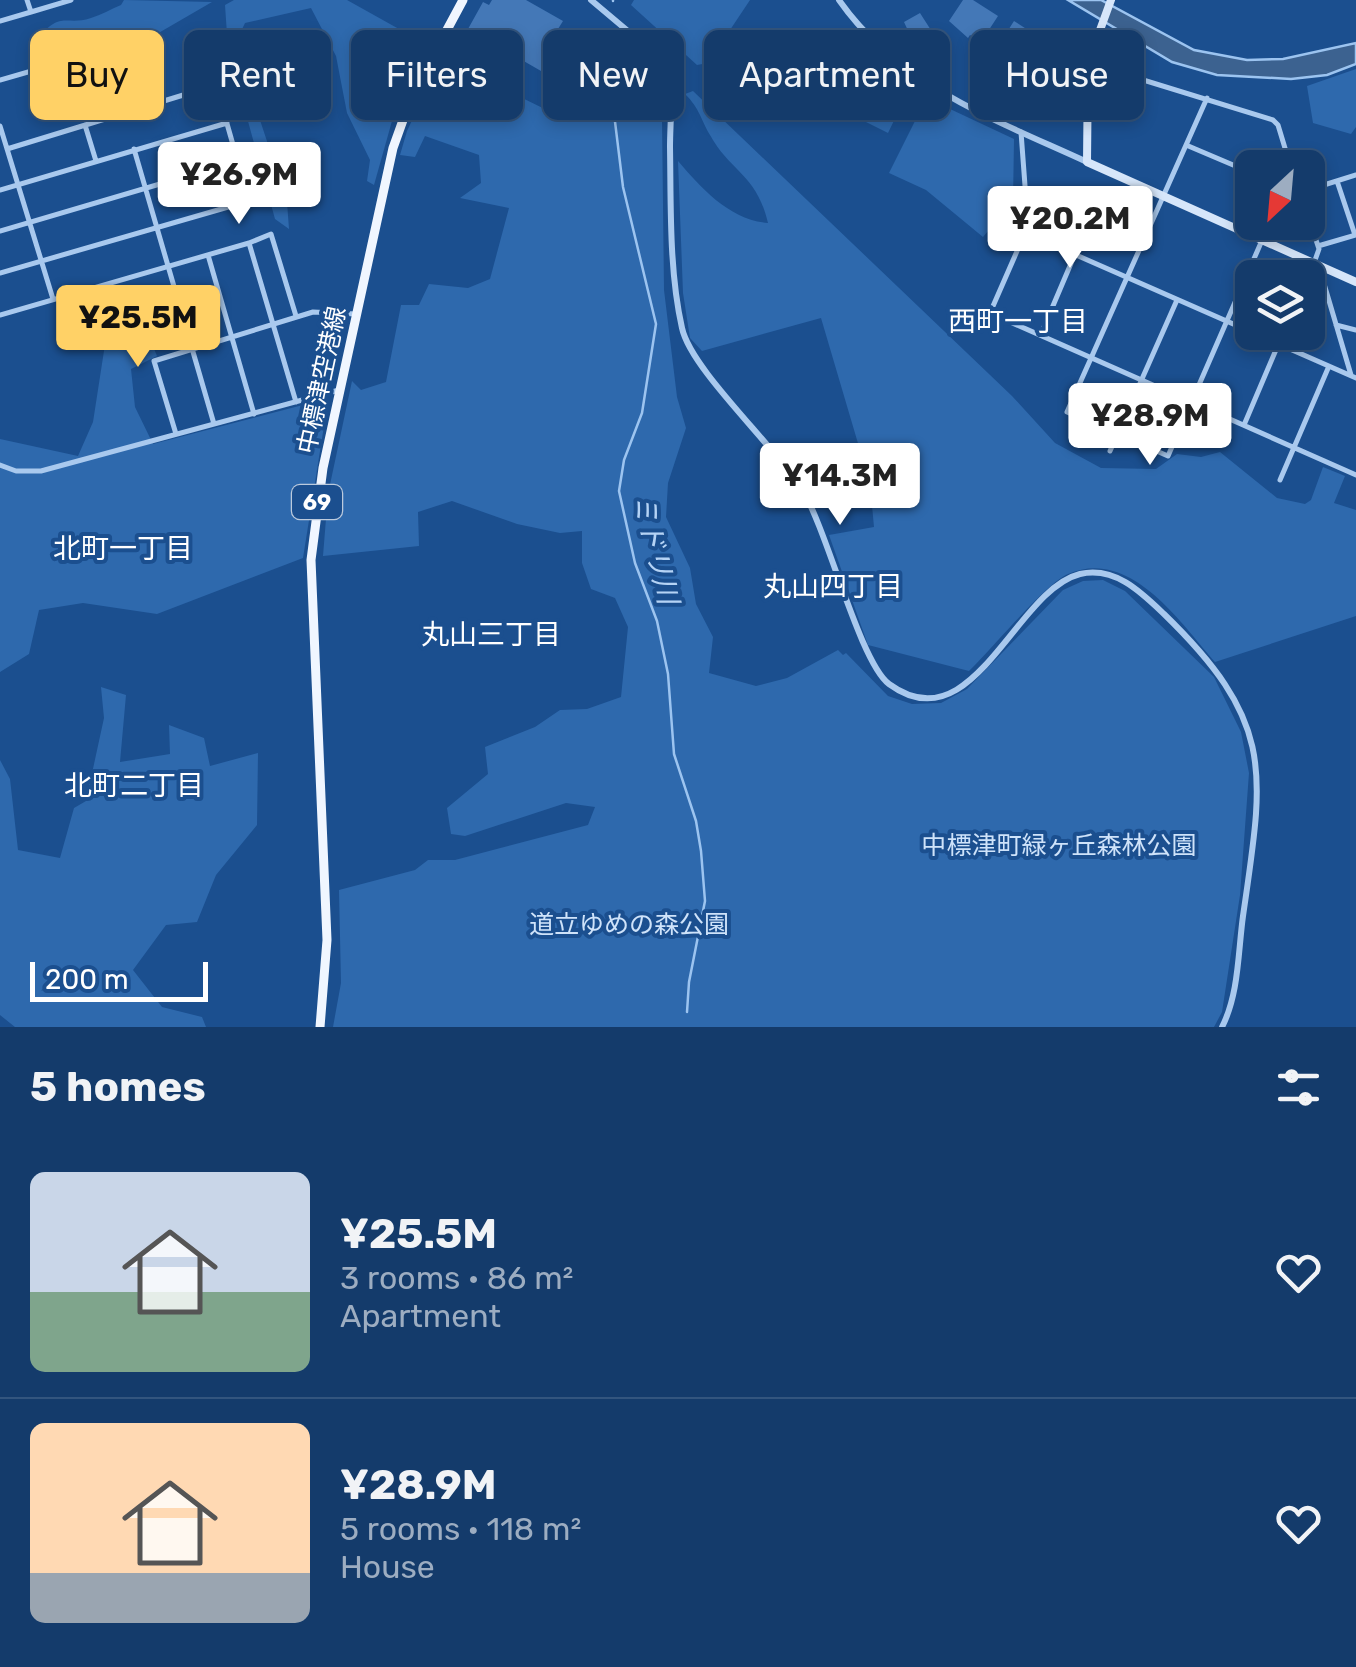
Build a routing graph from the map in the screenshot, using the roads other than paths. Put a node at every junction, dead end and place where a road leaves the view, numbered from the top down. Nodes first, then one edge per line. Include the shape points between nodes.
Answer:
1 (27, 0) edge
2 (71, 0) edge
3 (462, 0) edge
4 (590, 0) edge
5 (840, 0) edge
6 (1111, 0) edge
7 (31, 12) junction
8 (0, 22) edge
9 (1098, 30) edge
10 (30, 71) edge
11 (1144, 79) edge
12 (0, 80) edge
13 (1207, 98) junction
14 (1087, 120) edge
15 (226, 122) junction
16 (85, 125) junction
17 (0, 126) edge
18 (1021, 132) junction
19 (1186, 145) junction
20 (4, 148) edge
21 (134, 150) junction
22 (1285, 150) edge
23 (96, 160) junction
24 (238, 161) junction
25 (1087, 162) junction
26 (1235, 166) edge
27 (1356, 175) edge
28 (1338, 180) junction
29 (1325, 184) edge
30 (18, 185) junction
31 (146, 188) junction
32 (0, 190) edge
33 (1164, 196) junction
34 (30, 222) junction
35 (157, 226) junction
36 (1235, 228) edge
37 (0, 231) edge
38 (1026, 233) junction
39 (1356, 235) edge
40 (1262, 240) joint
41 (1316, 240) edge
42 (248, 243) junction
43 (1318, 246) junction
44 (208, 254) junction
45 (1074, 254) junction
46 (41, 260) junction
47 (1308, 260) edge
48 (1319, 260) edge
49 (168, 266) junction
50 (1325, 268) edge
51 (0, 272) edge
52 (1126, 277) junction
53 (1356, 282) edge
54 (1325, 286) edge
55 (53, 299) junction
56 (1177, 300) junction
57 (356, 314) junction
58 (0, 315) edge
59 (296, 316) junction
60 (1227, 322) junction
61 (272, 324) junction
62 (1235, 325) edge
63 (1336, 325) junction
64 (1356, 330) edge
65 (1040, 335) junction
66 (230, 337) junction
67 (192, 348) junction
68 (1276, 350) edge
69 (1293, 350) edge
70 (1092, 358) junction
71 (1329, 366) junction
72 (1353, 377) edge
73 (1142, 380) junction
74 (339, 390) junction
75 (296, 402) junction
76 (1192, 402) junction
77 (254, 414) junction
78 (214, 424) junction
79 (1244, 425) junction
80 (176, 434) junction
81 (1118, 434) junction
82 (1294, 447) junction
83 (1110, 450) dead end
84 (0, 465) edge
85 (1356, 474) edge
86 (1280, 480) dead end
87 (320, 1027) edge
88 (1222, 1027) edge

1 - 7 street
2 - 7 street
3 - 57 main road, 中標津空港線 / 69 via 397,134
4 - 88 street via 668,64 676,289 686,344 802,491 878,673 908,694 953,692 1068,578 1095,573 1138,589 1228,685 1250,732 1258,798 1234,986
5 - 18 street via 882,48 926,83
6 - 9 main road
7 - 8 street
10 - 12 street
11 - 13 street
13 - 19 street
13 - 22 street via 1276,122
14 - 25 main road
15 - 16 street via 216,85
15 - 21 street
15 - 24 street
16 - 20 street
16 - 23 street
17 - 20 street
18 - 25 street
18 - 38 street
19 - 26 street
19 - 33 street
20 - 30 street
21 - 23 street
21 - 31 street
23 - 30 street
24 - 31 street
24 - 35 street via 249,200
25 - 33 main road
27 - 28 street
28 - 29 street
28 - 39 street
30 - 32 street
30 - 34 street
31 - 34 street
31 - 35 street
33 - 36 main road
33 - 52 street
34 - 37 street
34 - 46 street
35 - 46 street
35 - 49 street
38 - 45 street
38 - 65 street via 990,313
39 - 43 street
40 - 47 main road
40 - 60 street
41 - 43 street
42 - 44 street
42 - 59 street via 271,234
42 - 61 street
43 - 48 street
44 - 49 street
44 - 66 street
45 - 52 street
45 - 65 street
46 - 51 street
46 - 55 street
49 - 55 street
49 - 67 street
50 - 53 main road
52 - 56 street
52 - 70 street
54 - 63 street
55 - 58 street
56 - 60 street
56 - 73 street
57 - 59 street
57 - 74 main road, 中標津空港線 / 69
59 - 61 street
60 - 62 street
60 - 76 street
61 - 66 street
61 - 75 street
63 - 64 street
63 - 72 street
65 - 70 street
66 - 67 street
66 - 77 street
67 - 78 street
67 - 80 street via 154,361
68 - 79 street
69 - 71 street
70 - 73 street
70 - 81 street via 1067,412
71 - 72 street
71 - 82 street
73 - 76 street
73 - 81 street
74 - 75 street
74 - 87 main road, 中標津空港線 / 69 via 311,560 327,940
75 - 77 street
76 - 79 street
76 - 81 street via 1168,456
77 - 78 street
78 - 80 street
79 - 82 street
80 - 84 street via 41,471
81 - 83 street
82 - 85 street
82 - 86 street

